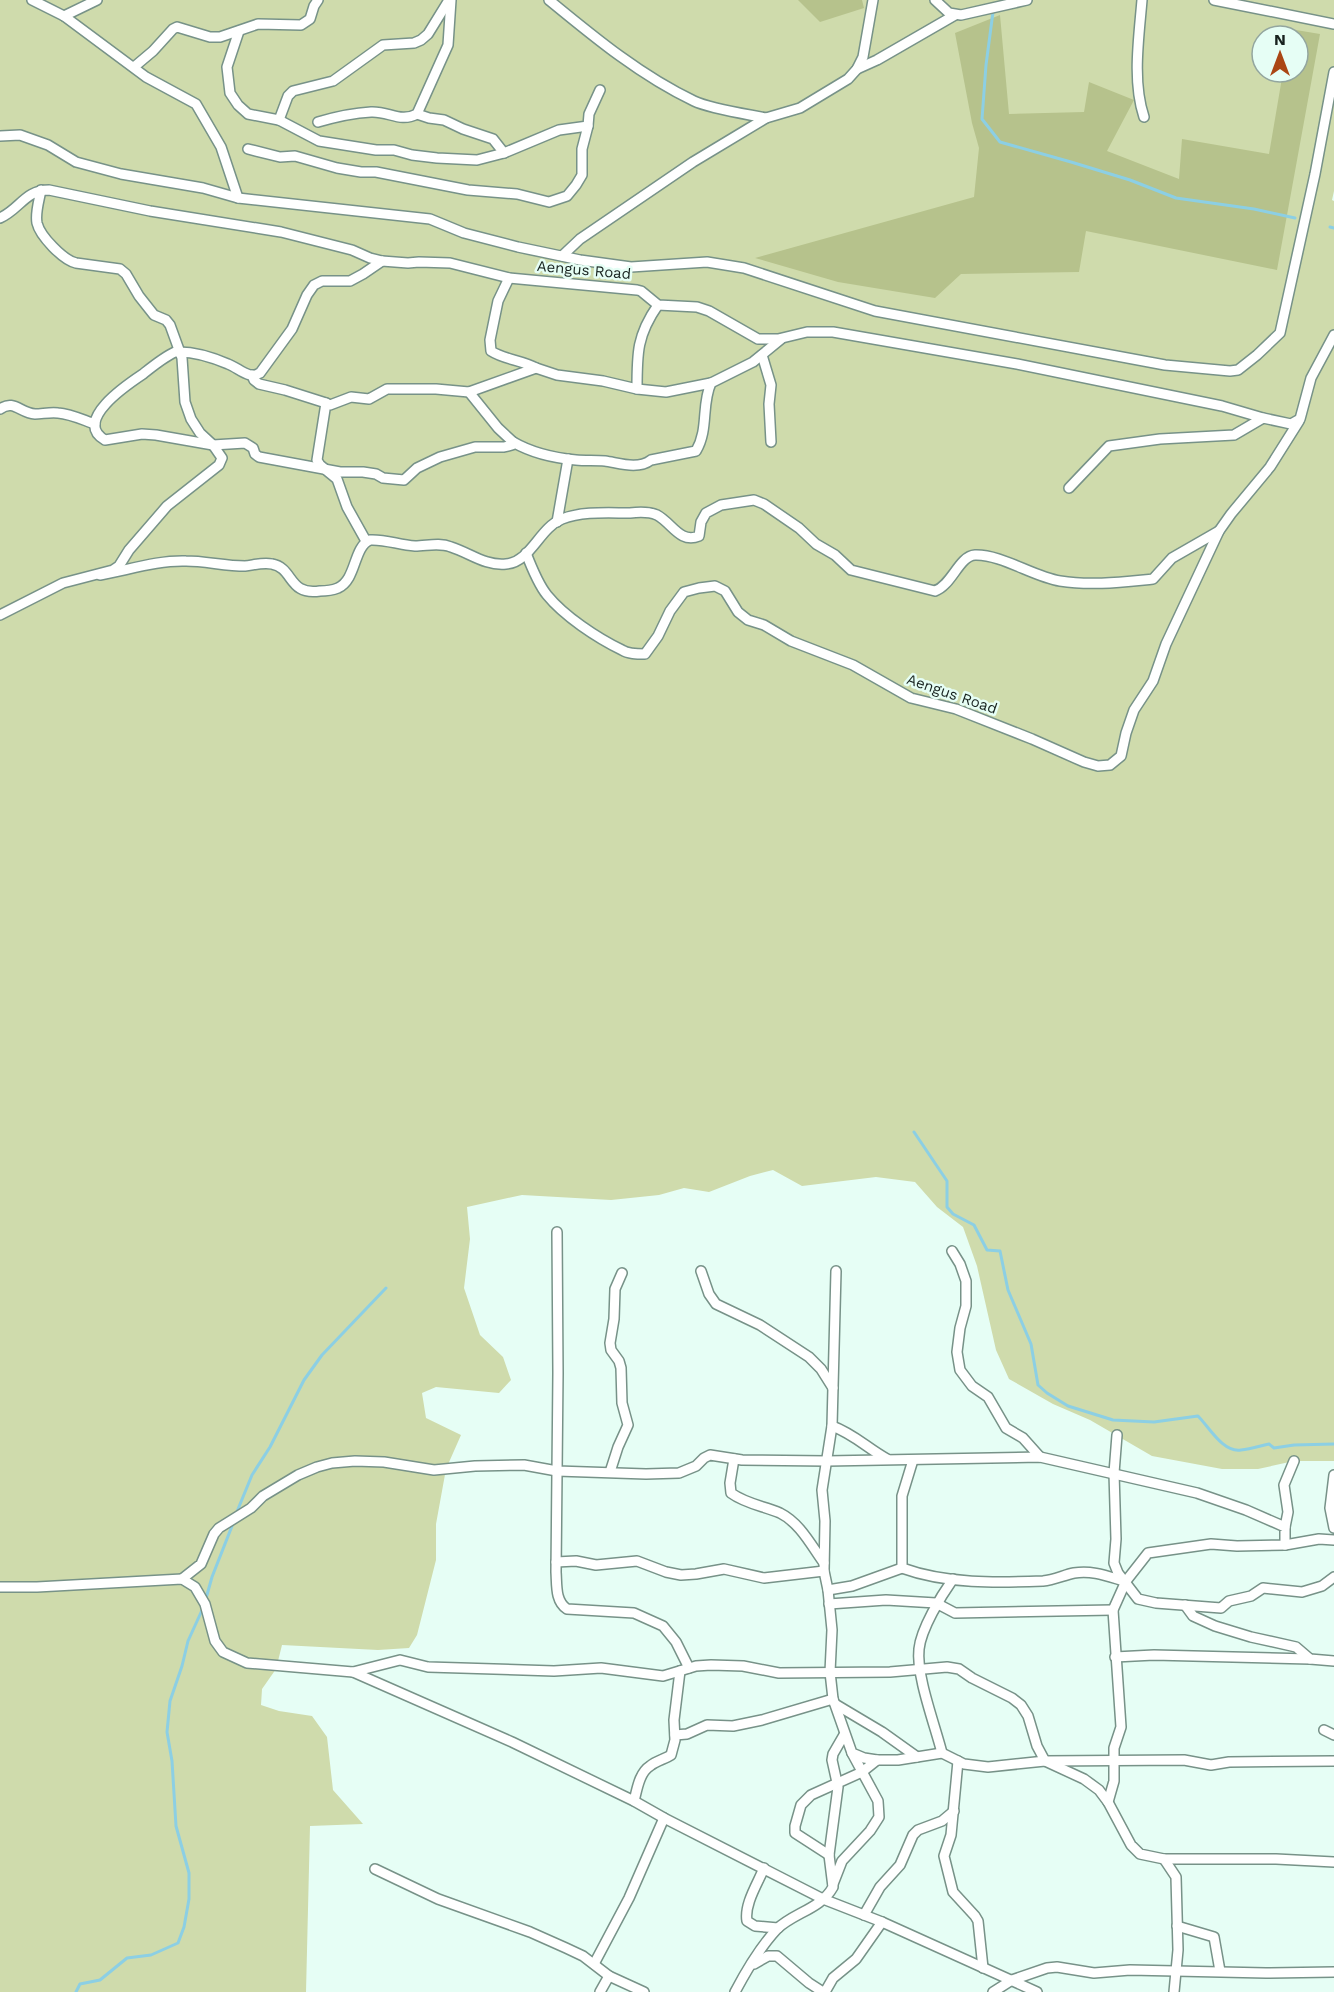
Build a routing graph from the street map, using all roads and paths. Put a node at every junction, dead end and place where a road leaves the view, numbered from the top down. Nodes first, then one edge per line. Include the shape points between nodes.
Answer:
1 (32, 0) edge
2 (318, 0) edge
3 (450, 0) edge
4 (549, 0) edge
5 (873, 0) edge
6 (935, 0) edge
7 (1027, 0) edge
8 (1142, 0) edge
9 (1214, 0) edge
10 (92, 1) edge
11 (955, 15) junction
12 (64, 16) junction
13 (1334, 24) edge
14 (239, 31) junction
15 (134, 67) junction
16 (857, 69) junction
17 (1334, 72) edge
18 (600, 90) dead end
19 (417, 114) junction
20 (1144, 117) dead end
21 (766, 118) junction
22 (279, 120) junction
23 (318, 122) dead end
24 (588, 126) junction
25 (0, 136) edge
26 (248, 149) dead end
27 (504, 153) junction
28 (41, 190) junction
29 (238, 198) junction
30 (0, 218) edge
31 (562, 256) junction
32 (382, 261) junction
33 (509, 278) junction
34 (658, 305) junction
35 (1334, 335) edge
36 (782, 338) junction
37 (180, 352) junction
38 (762, 355) junction
39 (536, 368) junction
40 (252, 375) junction
41 (711, 383) junction
42 (637, 388) junction
43 (469, 392) junction
44 (326, 403) junction
45 (0, 409) edge
46 (1263, 418) junction
47 (1300, 419) junction
48 (94, 424) junction
49 (513, 442) junction
50 (771, 442) dead end
51 (213, 445) junction
52 (568, 459) junction
53 (326, 470) junction
54 (1069, 488) dead end
55 (557, 522) junction
56 (1219, 531) junction
57 (366, 541) junction
58 (526, 553) junction
59 (100, 575) junction
60 (0, 615) edge
61 (557, 1232) dead end
62 (952, 1251) dead end
63 (701, 1271) dead end
64 (836, 1271) dead end
65 (622, 1273) dead end
66 (833, 1388) junction
67 (832, 1426) junction
68 (1117, 1435) dead end
69 (1040, 1457) junction
70 (735, 1459) junction
71 (889, 1460) junction
72 (913, 1460) junction
73 (827, 1461) junction
74 (1294, 1461) dead end
75 (556, 1471) junction
76 (610, 1472) junction
77 (1114, 1473) junction
78 (1334, 1476) edge
79 (1285, 1527) junction
80 (1334, 1528) edge
81 (1334, 1540) edge
82 (1285, 1545) junction
83 (556, 1562) junction
84 (824, 1567) junction
85 (902, 1568) junction
86 (1334, 1577) edge
87 (182, 1579) junction
88 (953, 1579) junction
89 (1126, 1581) junction
90 (0, 1587) edge
91 (828, 1590) junction
92 (936, 1603) junction
93 (829, 1604) junction
94 (1185, 1605) junction
95 (1113, 1610) junction
96 (1115, 1657) junction
97 (1310, 1659) junction
98 (1334, 1661) edge
99 (685, 1669) junction
100 (919, 1669) junction
101 (353, 1672) junction
102 (830, 1672) junction
103 (834, 1702) junction
104 (1324, 1730) dead end
105 (675, 1735) junction
106 (844, 1735) junction
107 (1334, 1735) edge
108 (852, 1753) junction
109 (942, 1753) junction
110 (917, 1757) junction
111 (877, 1760) junction
112 (958, 1761) junction
113 (1045, 1761) junction
114 (1115, 1761) junction
115 (1334, 1761) edge
116 (862, 1772) junction
117 (837, 1783) junction
118 (634, 1801) junction
119 (1108, 1802) junction
120 (954, 1811) junction
121 (664, 1818) junction
122 (829, 1856) junction
123 (1164, 1859) junction
124 (1334, 1862) edge
125 (764, 1868) junction
126 (375, 1869) dead end
127 (833, 1884) junction
128 (823, 1899) junction
129 (864, 1915) junction
130 (882, 1922) junction
131 (1177, 1926) junction
132 (778, 1928) junction
133 (594, 1964) junction
134 (752, 1965) junction
135 (982, 1968) junction
136 (1175, 1970) junction
137 (1220, 1971) junction
138 (1334, 1972) edge
139 (609, 1976) junction
140 (1012, 1980) junction
141 (600, 1992) edge
142 (644, 1992) edge
143 (735, 1992) edge
144 (824, 1992) edge
145 (993, 1992) edge
146 (1037, 1992) edge
147 (1174, 1992) edge

1 - 12 street
2 - 14 street via 310,19 301,25 258,24
3 - 19 street via 448,45
3 - 22 street via 421,40 383,45 333,81 293,91
4 - 21 street via 651,77 696,102
5 - 16 street
6 - 11 street
7 - 11 street
8 - 20 street via 1138,61 1139,101
9 - 13 street
10 - 12 street
11 - 16 street
12 - 15 street
14 - 15 street via 210,37 177,27
14 - 22 street via 227,67 230,93 248,114
15 - 29 street via 196,104 221,147
16 - 21 street via 848,79 800,108
17 - 31 street via 1280,333 1238,370 1165,365 875,311 724,264 631,267
18 - 24 street
19 - 23 street via 399,118 373,111
19 - 27 street via 444,120 493,140
21 - 31 street via 693,162 580,239
22 - 27 street via 319,141 352,147 477,160
24 - 26 street via 582,149 582,175 567,196 549,202 518,194 361,172 295,156 280,158
24 - 27 street via 559,130
25 - 29 street via 20,135 100,169
28 - 30 street
28 - 32 street, Aengus Road via 281,232
28 - 37 street via 37,222 59,254 69,261 120,269 154,315 170,325
29 - 31 street via 430,219 464,233
32 - 33 street, Aengus Road via 450,263
32 - 40 street via 350,281 322,281 314,285 292,329 260,373
33 - 34 street, Aengus Road via 637,290
33 - 39 street via 498,301 490,351
34 - 36 street, Aengus Road via 698,308 758,339
34 - 42 street via 647,321 637,352
35 - 47 street, Aengus Road via 1311,378
36 - 38 street
36 - 46 street, Aengus Road via 821,331 941,350 1222,406
37 - 40 street via 214,359
37 - 48 street via 171,354 114,394
37 - 51 street via 184,402 200,433
38 - 41 street
38 - 50 street via 771,385
39 - 42 street
39 - 43 street
40 - 44 street via 259,384
41 - 42 street via 666,392
41 - 52 street via 704,406 704,429 694,452 645,464
43 - 44 street via 387,389 369,399
43 - 49 street
44 - 53 street via 316,456
45 - 48 street via 14,405 33,414 56,412
46 - 47 street, Aengus Road via 1291,424
46 - 54 street via 1234,435 1109,446
47 - 56 street, Aengus Road via 1270,467
48 - 51 street via 105,440 142,434
49 - 52 street via 539,454
49 - 53 street via 504,447 475,447 440,457 417,468 404,480
51 - 53 street via 244,443 254,448 259,457
51 - 59 street via 222,458 219,465 167,506 119,566
52 - 55 street
53 - 57 street via 337,479 346,507
55 - 56 street via 592,514 638,512 656,515 684,538 693,538 699,536 705,513 721,505 754,500 799,528 851,570 935,591 943,587 967,557 976,555 1058,581 1100,584 1153,579 1172,558
55 - 58 street
56 - 58 street, Aengus Road via 1166,644 1153,681 1134,710 1124,750 1104,766 1084,762 956,709 911,698 853,665 748,620 725,591 715,586 684,592 645,654 623,651 545,593
57 - 58 street via 416,546 443,544 483,562 500,564 517,562
57 - 59 street via 347,581 339,588 318,592 304,591 283,570 267,563 246,566 184,560
59 - 60 street via 63,583
61 - 75 street
62 - 69 street via 966,1281 966,1306 957,1352 960,1370 988,1398 1006,1428 1023,1438
63 - 66 street via 716,1304 760,1325 809,1357
64 - 66 street
65 - 76 street via 615,1289 610,1343 621,1368 622,1403 628,1425
66 - 67 street
67 - 71 street via 849,1432
67 - 73 street
68 - 77 street
69 - 72 street
69 - 77 street
70 - 73 street
70 - 76 street via 710,1455 679,1473
70 - 84 street via 731,1493 792,1520
71 - 72 street
71 - 73 street
72 - 85 street via 902,1496
73 - 84 street via 822,1490
74 - 79 street via 1284,1485 1288,1512
75 - 76 street
75 - 83 street
75 - 87 street via 510,1465 434,1470 375,1461 325,1465 298,1475 219,1528 201,1564
77 - 79 street via 1197,1493
77 - 89 street via 1114,1563
78 - 80 street via 1330,1508
79 - 82 street
81 - 82 street
82 - 89 street via 1210,1544 1148,1553
83 - 84 street via 596,1565 638,1561 681,1575 724,1569 764,1578
83 - 99 street via 561,1605 581,1611 634,1613 663,1626 676,1642
84 - 91 street
85 - 88 street
85 - 91 street via 852,1586
86 - 94 street via 1322,1586 1302,1592 1263,1588 1221,1608
87 - 90 street
87 - 101 street via 195,1587 205,1604 215,1641 223,1652 247,1663
88 - 89 street via 1046,1581 1094,1572
88 - 92 street
89 - 94 street via 1138,1599
89 - 95 street
91 - 93 street
92 - 93 street via 886,1600
92 - 95 street via 955,1613
92 - 100 street via 919,1647
93 - 102 street
94 - 97 street via 1193,1616 1215,1626 1296,1647
95 - 96 street
96 - 97 street
96 - 114 street via 1121,1727 1114,1748
97 - 98 street
99 - 101 street via 663,1676 601,1668 554,1671 428,1667 400,1660
99 - 102 street via 720,1665 779,1673
99 - 105 street via 674,1720
100 - 102 street
100 - 109 street
100 - 113 street via 959,1669 1012,1698 1028,1716
101 - 118 street
102 - 103 street
103 - 105 street via 733,1726 707,1725
103 - 106 street
103 - 110 street
104 - 107 street
105 - 118 street via 671,1755 645,1770
106 - 108 street
106 - 117 street via 832,1760
108 - 111 street
108 - 116 street
109 - 110 street
109 - 112 street
110 - 111 street
111 - 116 street
112 - 113 street via 988,1767
112 - 120 street
113 - 114 street
113 - 119 street via 1084,1779
114 - 115 street via 1184,1760 1211,1765
114 - 119 street
116 - 117 street
116 - 127 street via 878,1801 879,1817 842,1861
117 - 122 street
117 - 122 street via 811,1795 801,1805 794,1830
118 - 121 street
119 - 123 street via 1134,1850
120 - 129 street via 913,1835 900,1865 880,1887
120 - 135 street via 945,1860 953,1892 978,1921
121 - 125 street
121 - 133 street via 629,1898
122 - 127 street
123 - 124 street
123 - 131 street via 1176,1877
125 - 128 street
125 - 132 street via 746,1917 755,1926
126 - 133 street via 438,1899 530,1932
127 - 128 street
128 - 129 street
128 - 132 street
129 - 130 street
130 - 135 street
130 - 144 street via 856,1959 833,1978
131 - 136 street
131 - 137 street via 1214,1937
132 - 134 street
133 - 139 street
134 - 143 street
134 - 144 street via 768,1956 777,1956
135 - 140 street
136 - 137 street
136 - 140 street via 1094,1973 1057,1967
136 - 147 street
137 - 138 street
139 - 141 street
139 - 142 street
140 - 145 street
140 - 146 street

